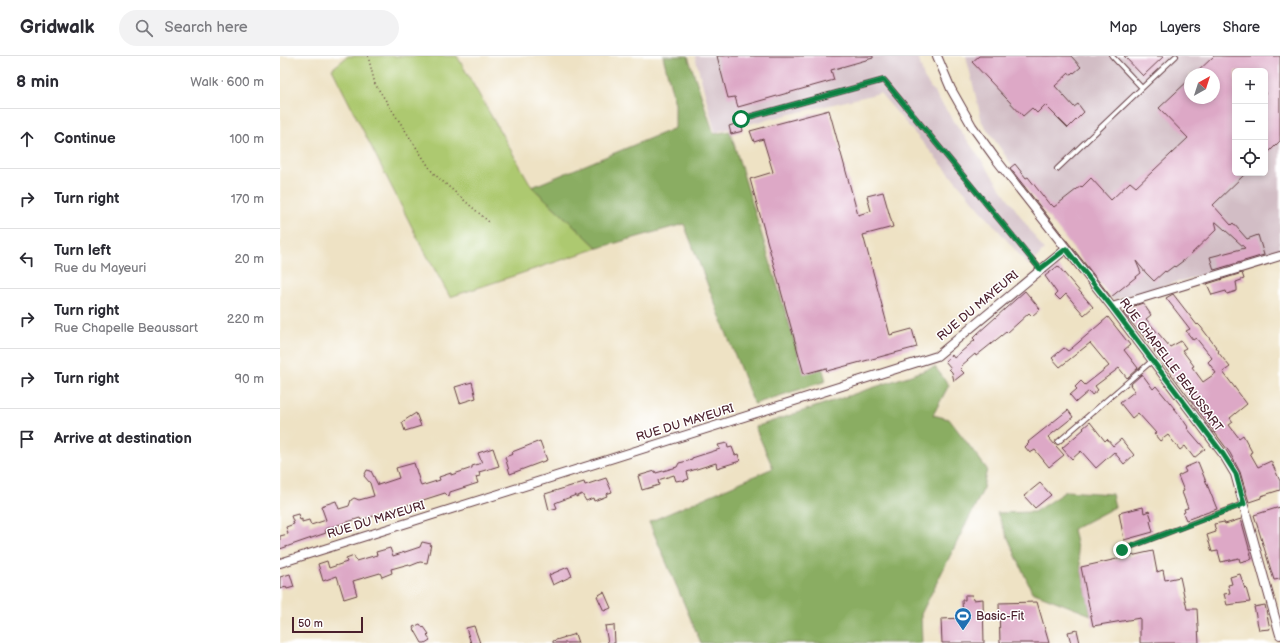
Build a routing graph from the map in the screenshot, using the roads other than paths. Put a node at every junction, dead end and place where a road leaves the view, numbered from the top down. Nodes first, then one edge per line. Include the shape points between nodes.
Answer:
1 (937, 56) edge
2 (1112, 56) edge
3 (1176, 56) edge
4 (1142, 88) junction
5 (741, 119) dead end
6 (1057, 169) dead end
7 (1066, 249) junction
8 (1280, 256) edge
9 (1040, 269) junction
10 (1112, 307) junction
11 (1152, 360) junction
12 (1058, 442) dead end
13 (1244, 504) junction
14 (1122, 550) dead end
15 (280, 563) edge
16 (1280, 635) edge

1 - 7 street, RUE CHAPELLE BEAUSSART via 950,89 972,126
2 - 4 lane
3 - 4 lane
4 - 6 lane
5 - 9 lane via 884,80
7 - 9 street, RUE DU MAYEURI
7 - 10 street, RUE CHAPELLE BEAUSSART
8 - 10 street
9 - 15 street, RUE DU MAYEURI via 937,356
10 - 11 street, RUE CHAPELLE BEAUSSART
11 - 12 lane
11 - 13 street, RUE CHAPELLE BEAUSSART via 1236,474
13 - 14 lane
13 - 16 street, RUE CHAPELLE BEAUSSART

